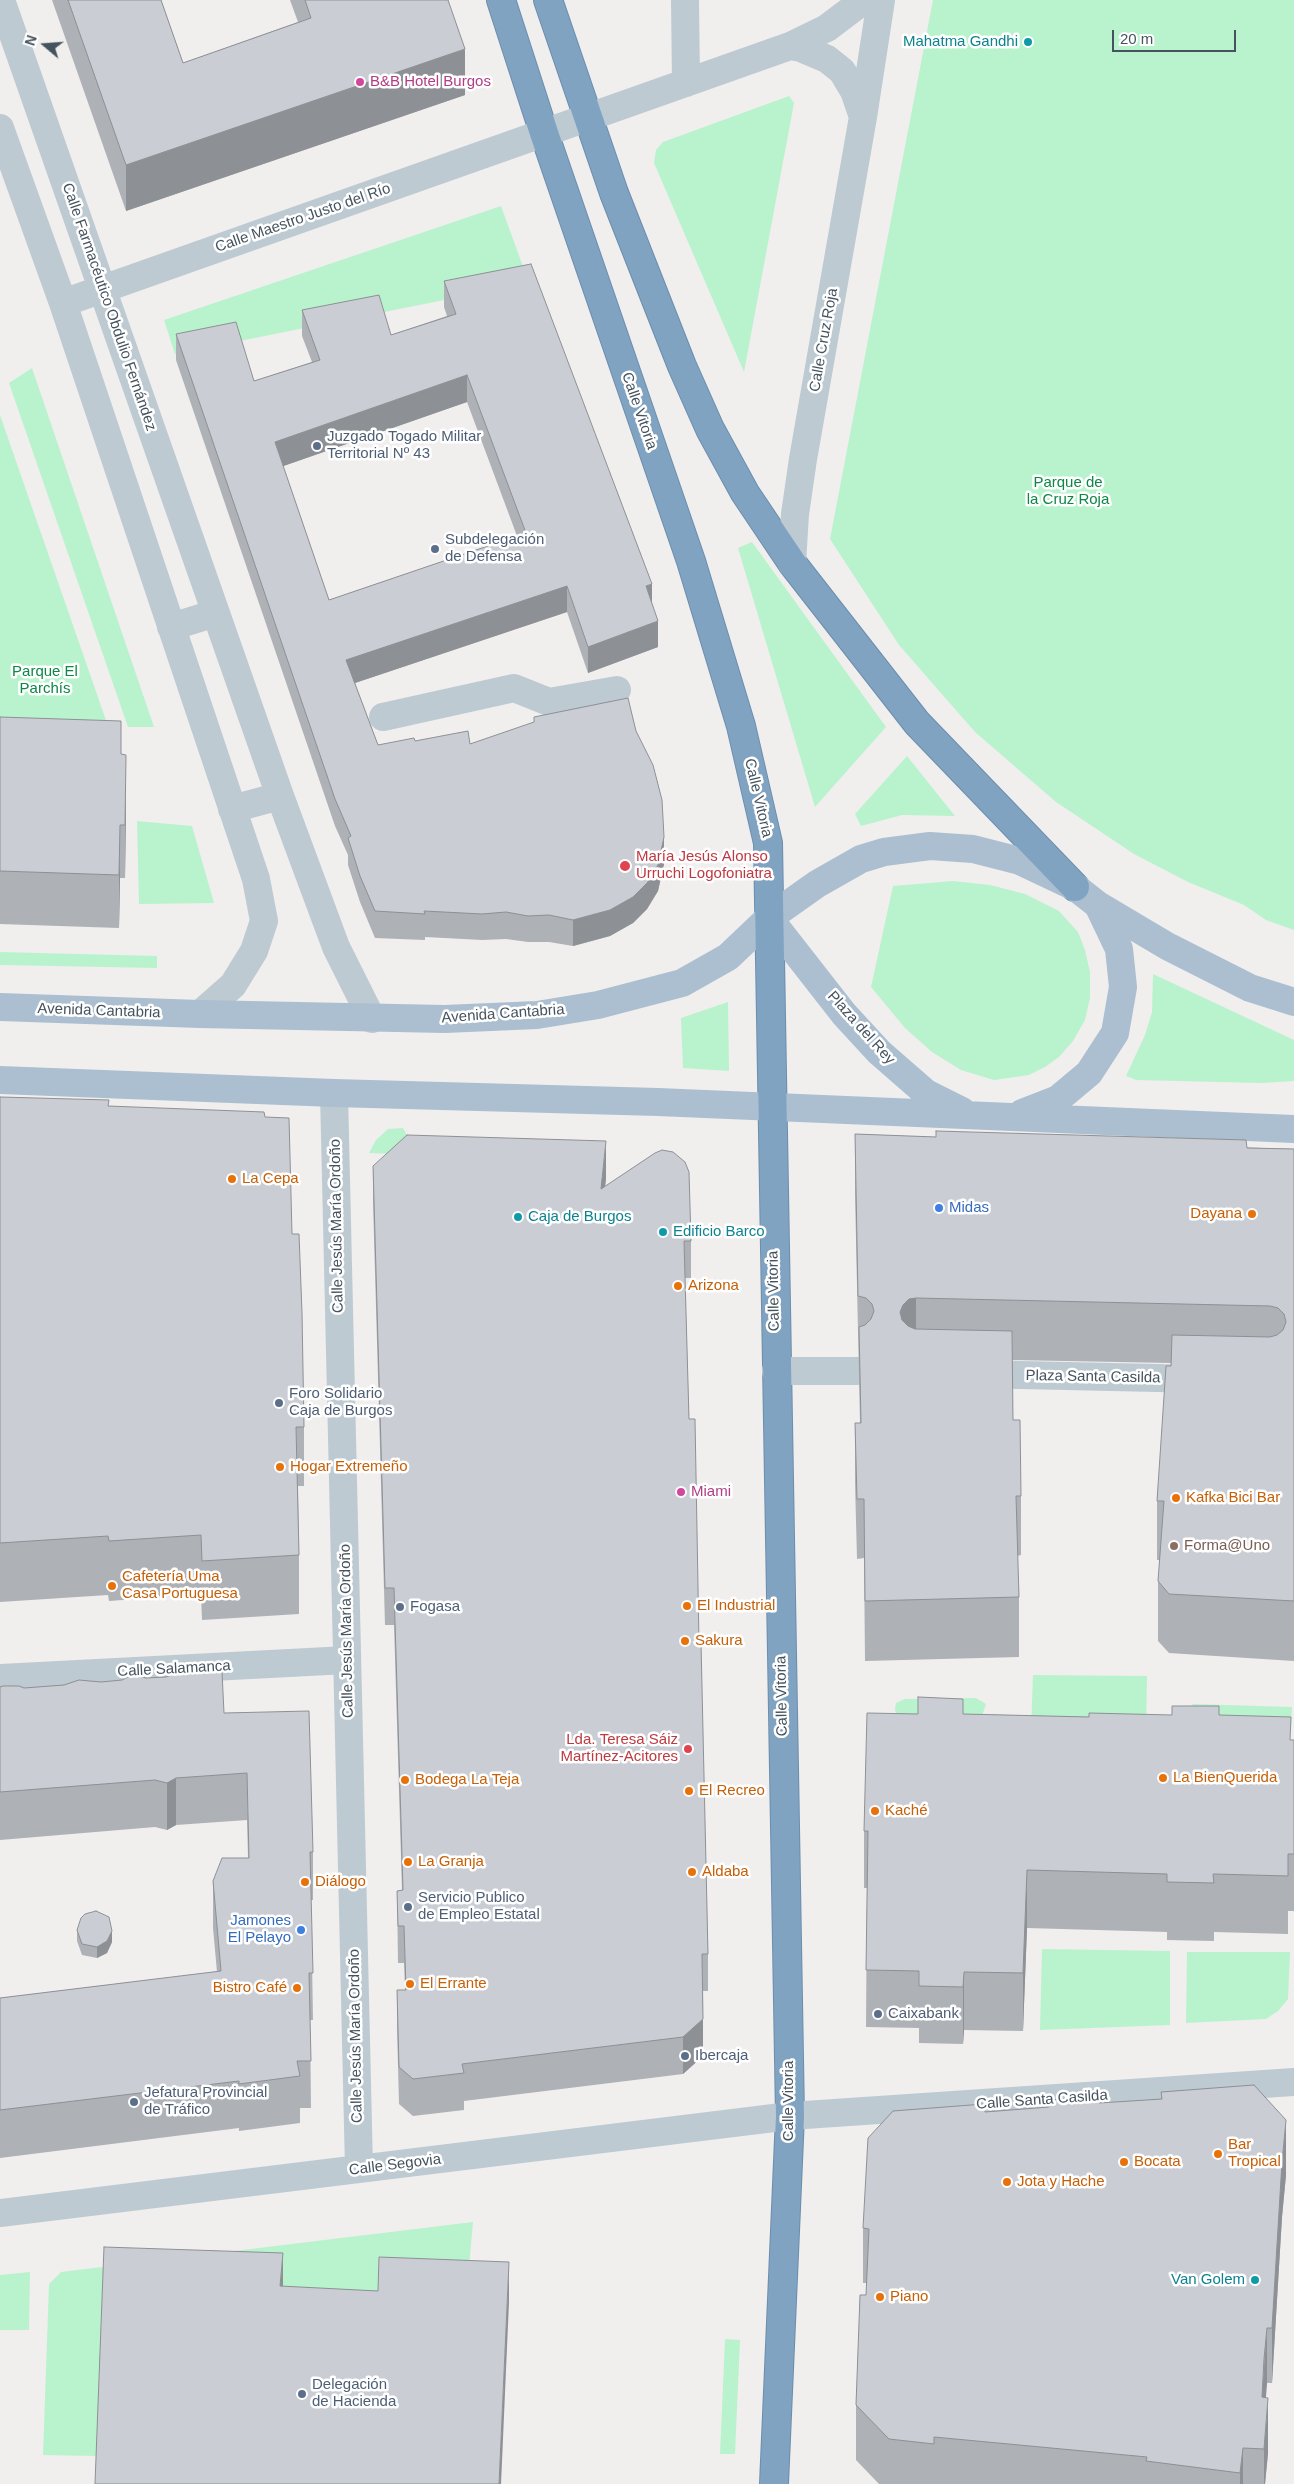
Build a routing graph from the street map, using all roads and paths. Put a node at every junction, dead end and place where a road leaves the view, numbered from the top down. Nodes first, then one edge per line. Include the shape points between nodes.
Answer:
1 (1, 0) edge
2 (501, 0) edge
3 (548, 0) edge
4 (685, 0) edge
5 (864, 0) edge
6 (881, 0) edge
7 (790, 46) junction
8 (686, 83) junction
9 (588, 118) junction
10 (863, 118) junction
11 (0, 128) edge
12 (544, 133) junction
13 (103, 289) junction
14 (63, 303) junction
15 (792, 562) junction
16 (216, 613) junction
17 (171, 627) junction
18 (617, 690) dead end
19 (383, 717) dead end
20 (280, 796) junction
21 (232, 810) junction
22 (1075, 887) junction
23 (1098, 905) junction
24 (769, 918) junction
25 (1294, 1002) edge
26 (0, 1007) edge
27 (200, 1014) junction
28 (372, 1019) junction
29 (0, 1080) edge
30 (334, 1093) junction
31 (772, 1107) junction
32 (971, 1115) junction
33 (1011, 1117) junction
34 (1294, 1129) edge
35 (776, 1371) junction
36 (858, 1371) edge
37 (953, 1373) edge
38 (1228, 1380) edge
39 (347, 1660) junction
40 (0, 1678) edge
41 (1294, 2082) edge
42 (790, 2116) junction
43 (359, 2169) junction
44 (0, 2213) edge
45 (774, 2484) edge

1 - 13 street, Calle Farmacéutico Obdulio Fernández
2 - 12 highway, Calle Vitoria
3 - 9 highway
4 - 8 street
5 - 7 street via 827,28
6 - 10 street, Calle Cruz Roja
7 - 8 street
7 - 10 street, Calle Cruz Roja via 827,59 842,71 854,91
8 - 9 street
9 - 12 street
9 - 15 highway via 614,193 710,429 745,493
10 - 15 street, Calle Cruz Roja via 802,468
11 - 14 street
12 - 13 street, Calle Maestro Justo del Río
12 - 24 highway, Calle Vitoria via 691,561 741,726 768,843
13 - 14 street, Calle Maestro Justo del Río
13 - 16 street, Calle Farmacéutico Obdulio Fernández
14 - 17 street
15 - 22 highway via 917,723
16 - 17 street
16 - 20 street, Calle Farmacéutico Obdulio Fernández
17 - 21 street
18 - 19 street via 549,702 514,688
20 - 21 street
20 - 28 street, Calle Farmacéutico Obdulio Fernández via 336,947
21 - 27 street via 256,879 264,921 254,951 233,986
22 - 23 main road, Plaza del Rey
22 - 24 main road, Avenida Cantabria via 1020,861 973,849 930,846 884,852 861,860 818,884
23 - 25 main road, Plaza del Rey via 1167,946 1250,988
23 - 33 main road, Plaza del Rey via 1119,949 1123,986 1115,1033 1089,1073 1058,1099
24 - 28 main road, Avenida Cantabria via 728,956 682,983 650,992 536,1015
24 - 31 highway, Calle Vitoria
24 - 32 main road, Plaza del Rey via 878,1052 926,1093
26 - 27 main road, Avenida Cantabria
27 - 28 main road, Avenida Cantabria
29 - 30 main road
30 - 31 main road
30 - 39 street, Calle Jesús María Ordoño
31 - 32 main road, Plaza del Rey
31 - 35 highway, Calle Vitoria
32 - 33 main road, Plaza del Rey
33 - 34 main road, Plaza del Rey
35 - 36 street
35 - 42 highway, Calle Vitoria
37 - 38 street, Plaza Santa Casilda
39 - 40 street, Calle Salamanca
39 - 43 street, Calle Jesús María Ordoño
41 - 42 street, Calle Santa Casilda
42 - 43 street, Calle Segovia
42 - 45 highway, Calle Vitoria
43 - 44 street, Calle Segovia

